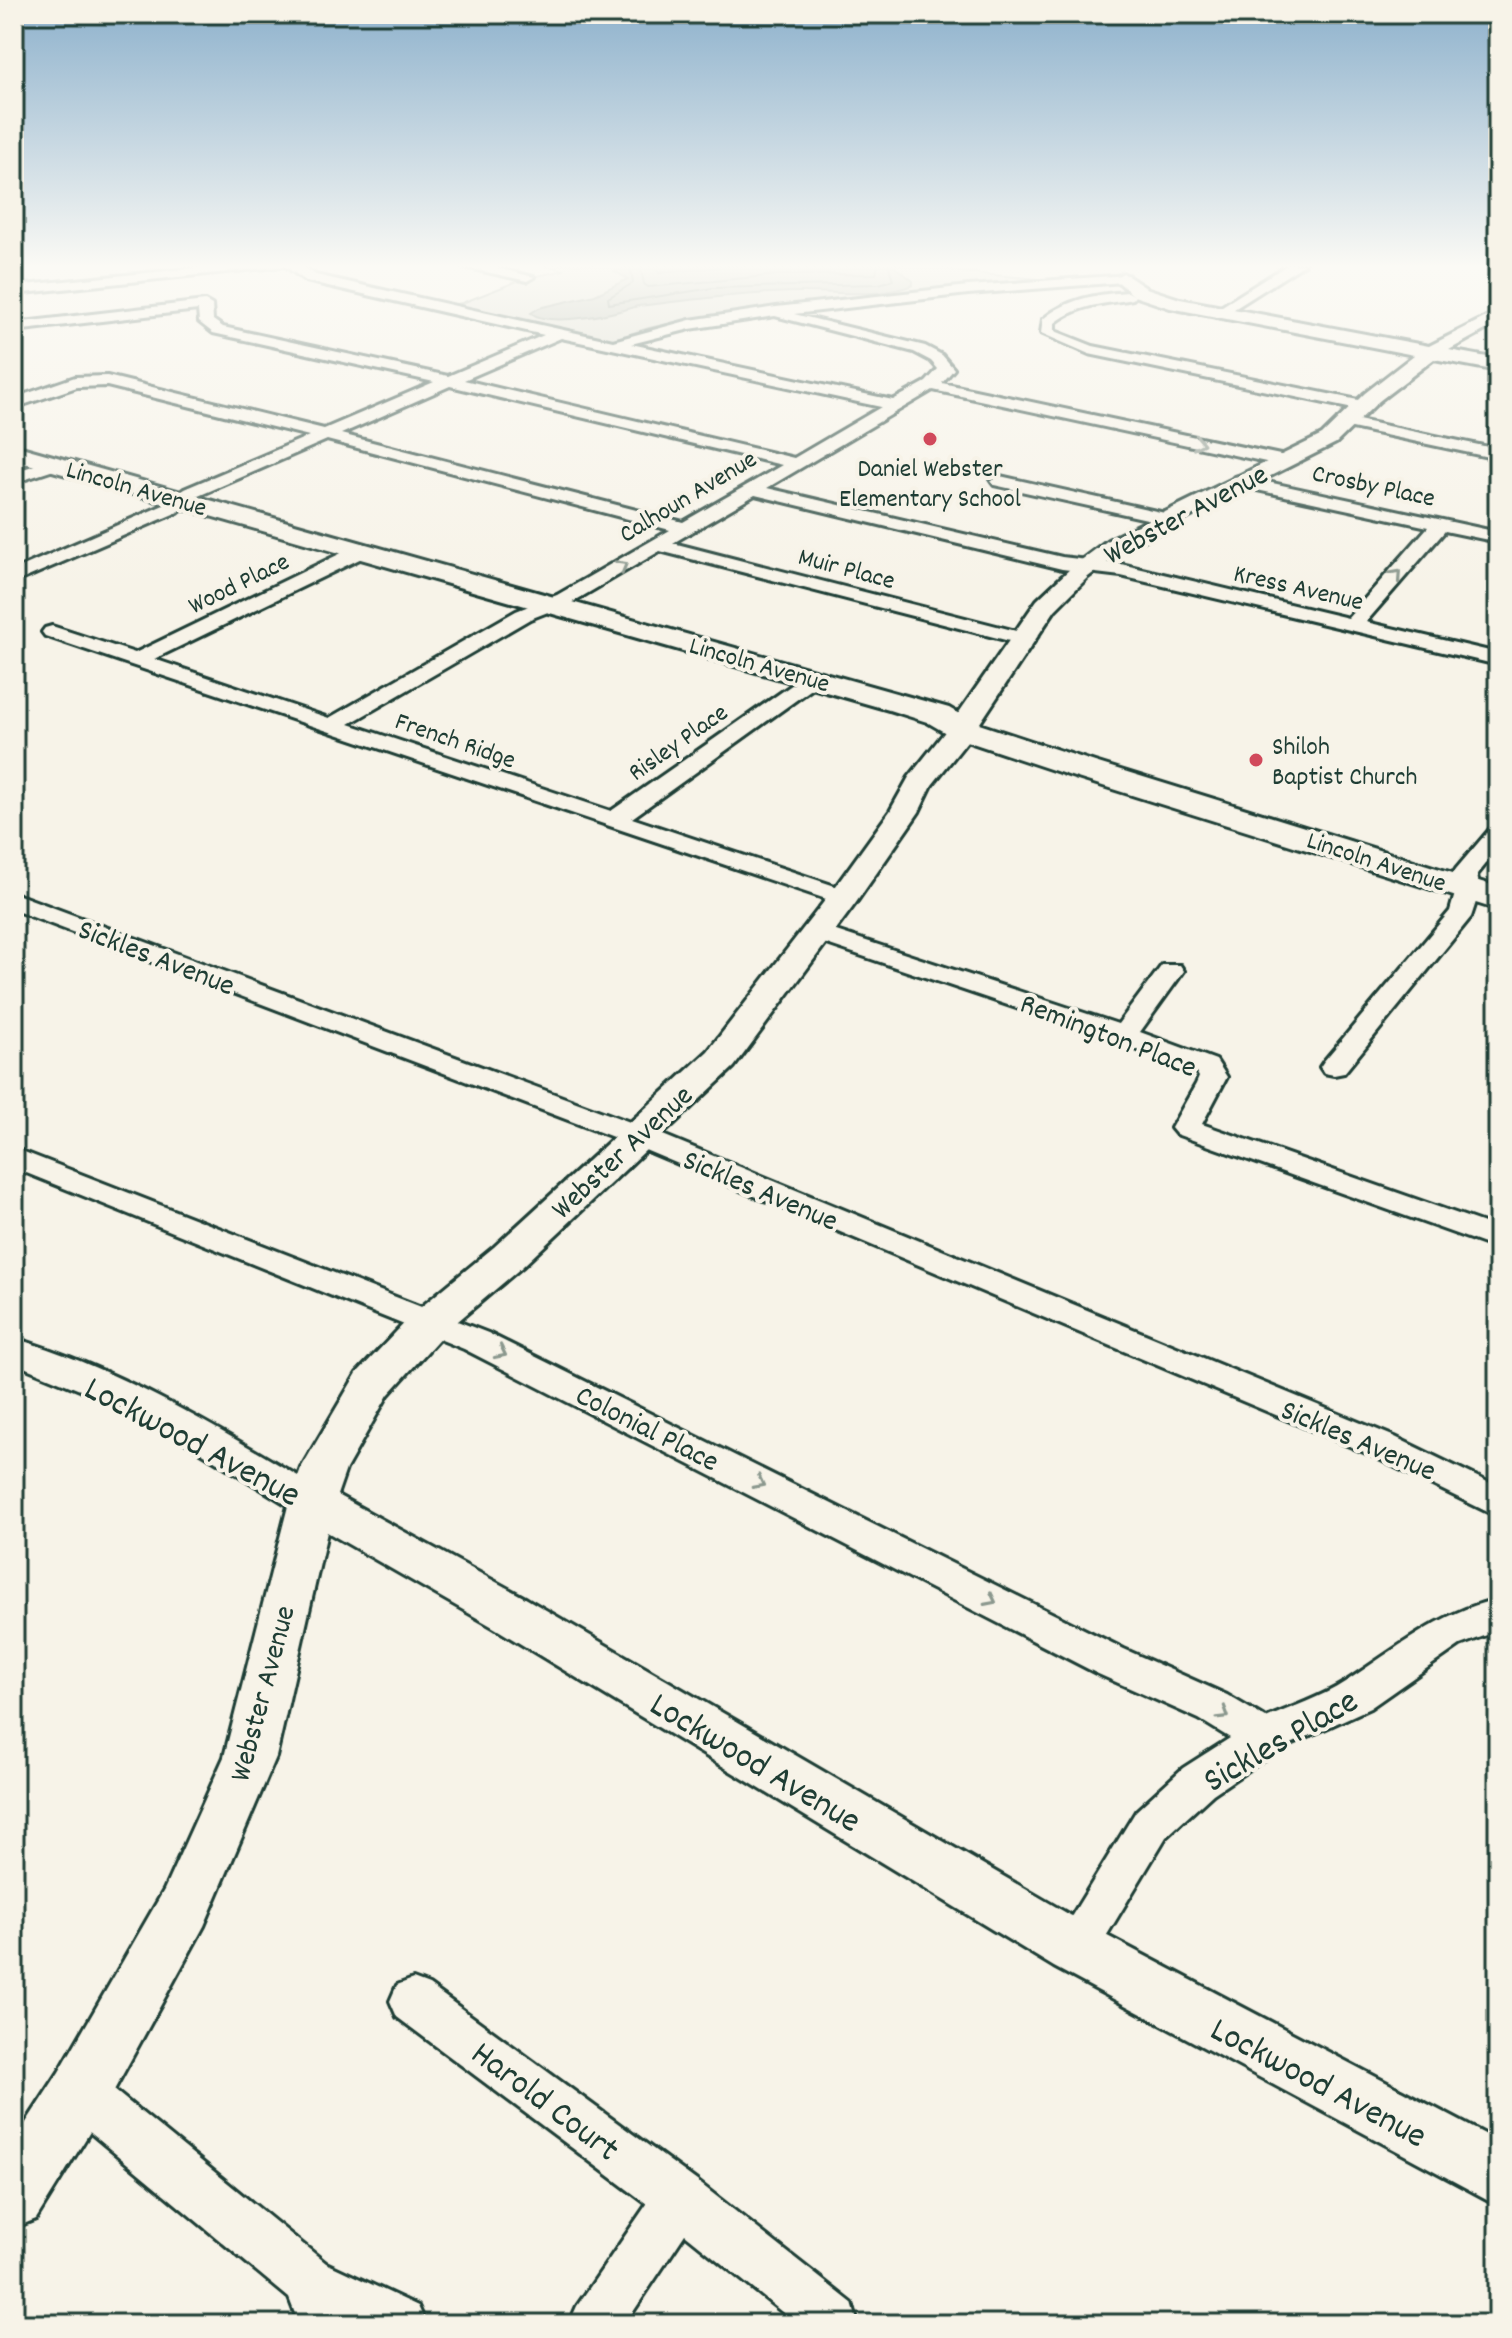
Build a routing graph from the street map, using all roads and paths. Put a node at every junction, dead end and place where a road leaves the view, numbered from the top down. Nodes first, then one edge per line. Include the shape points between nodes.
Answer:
1 (413, 373) edge
2 (467, 373) edge
3 (745, 373) edge
4 (942, 373) edge
5 (1202, 373) edge
6 (1405, 373) edge
7 (449, 381) junction
8 (931, 385) junction
9 (14, 403) edge
10 (893, 405) junction
11 (1363, 406) junction
12 (1344, 422) junction
13 (324, 436) junction
14 (14, 452) edge
15 (1498, 454) edge
16 (1285, 461) junction
17 (795, 463) junction
18 (54, 464) junction
19 (14, 478) edge
20 (1000, 481) dead end
21 (1240, 481) junction
22 (751, 489) junction
23 (182, 499) junction
24 (1165, 518) junction
25 (1440, 525) junction
26 (684, 528) junction
27 (1498, 537) edge
28 (660, 545) junction
29 (363, 550) junction
30 (1087, 565) junction
31 (14, 577) edge
32 (554, 604) junction
33 (1352, 625) junction
34 (52, 632) dead end
35 (1021, 638) junction
36 (1498, 659) edge
37 (135, 661) junction
38 (813, 679) junction
39 (330, 726) junction
40 (962, 729) junction
41 (613, 821) junction
42 (1498, 834) edge
43 (1483, 895) edge
44 (844, 897) junction
45 (14, 901) edge
46 (815, 932) junction
47 (1171, 971) dead end
48 (1124, 1035) junction
49 (1334, 1067) dead end
50 (636, 1135) junction
51 (14, 1157) edge
52 (1498, 1239) edge
53 (430, 1322) junction
54 (21, 1361) edge
55 (312, 1502) junction
56 (1498, 1503) edge
57 (1498, 1615) edge
58 (1264, 1738) junction
59 (1074, 1948) junction
60 (413, 2001) dead end
61 (80, 2093) junction
62 (1498, 2174) edge
63 (14, 2197) edge
64 (680, 2198) junction
65 (316, 2302) edge
66 (834, 2321) dead end
67 (400, 2324) edge
68 (595, 2324) edge

1 - 7 street
2 - 7 street
3 - 10 street
4 - 8 street
5 - 11 street
6 - 11 street, Webster Avenue
7 - 13 street
7 - 17 street
8 - 10 street, Calhoun Avenue
8 -> 16 street
9 - 13 street via 66,384 107,381
10 - 17 street, Calhoun Avenue
11 - 12 street, Webster Avenue
12 - 15 street
12 - 16 street, Webster Avenue via 1329,439
13 - 23 street
13 - 26 street
14 - 18 main road, Lincoln Avenue
16 - 21 street, Webster Avenue
17 - 22 street, Calhoun Avenue
18 - 19 street
18 - 23 main road, Lincoln Avenue
20 - 24 street
21 - 24 street, Webster Avenue
21 - 25 street, Crosby Place
22 - 26 street, Calhoun Avenue
22 - 30 street, Kress Avenue
23 - 29 main road, Lincoln Avenue
23 - 31 street
24 - 30 street, Webster Avenue
25 - 27 street, Crosby Place
33 -> 25 street
26 - 28 street, Calhoun Avenue
32 -> 28 street, Calhoun Avenue
28 - 35 street, Muir Place
29 - 32 main road, Lincoln Avenue
29 - 37 street, Wood Place
30 - 33 street, Kress Avenue
30 - 35 street, Webster Avenue
32 - 38 main road, Lincoln Avenue
32 - 39 street, Calhoun Avenue via 523,615
33 - 36 street, Kress Avenue
34 - 37 street, French Ridge
35 - 40 street, Webster Avenue
37 - 39 street, French Ridge
38 - 40 main road, Lincoln Avenue via 938,715
38 - 41 street, Risley Place
39 - 41 street, French Ridge
40 - 43 main road, Lincoln Avenue
40 - 44 street, Webster Avenue via 919,783
41 - 44 street, French Ridge
42 - 43 street via 1465,874
43 - 49 street via 1462,912
44 - 46 street, Webster Avenue
45 - 50 street, Sickles Avenue
46 - 48 street, Remington Place
46 - 50 street, Webster Avenue via 721,1059
47 - 48 street
48 - 52 street, Remington Place via 1206,1066 1213,1077 1186,1128
50 - 53 street, Webster Avenue via 508,1257
50 - 56 street, Sickles Avenue via 1383,1446
51 - 53 street, Colonial Place
53 - 55 street, Webster Avenue via 357,1406
53 -> 58 street, Colonial Place via 1110,1661 1213,1707
54 - 55 street, Lockwood Avenue via 138,1401
55 - 59 street, Lockwood Avenue via 510,1613
55 - 61 street, Webster Avenue via 250,1757 184,1908
57 - 58 street, Sickles Place via 1446,1634 1356,1696
58 - 59 street, Sickles Place via 1198,1781 1151,1824
59 - 62 street, Lockwood Avenue
60 - 64 street, Harold Court
61 - 63 street, Webster Avenue
61 - 65 street
64 - 66 street, Harold Court
64 - 68 street
65 - 67 street

